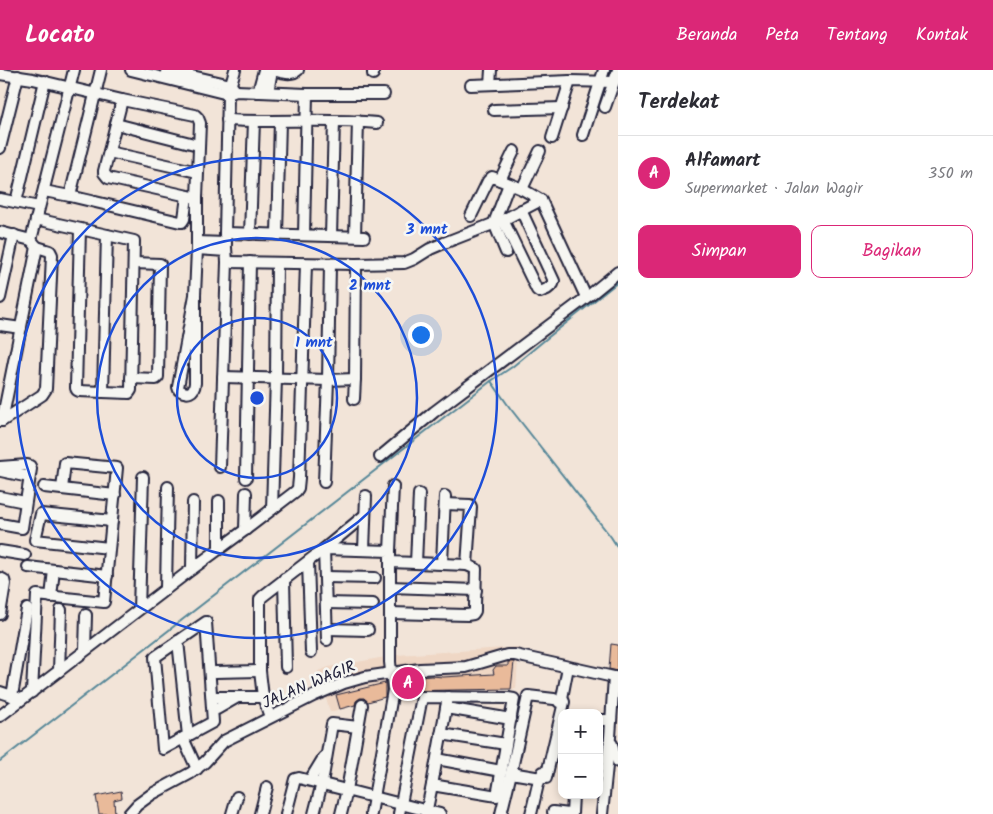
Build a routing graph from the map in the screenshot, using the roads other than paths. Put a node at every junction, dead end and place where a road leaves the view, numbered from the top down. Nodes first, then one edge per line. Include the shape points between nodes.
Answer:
1 (74, 70) edge
2 (101, 70) edge
3 (131, 70) edge
4 (166, 70) edge
5 (235, 70) edge
6 (264, 70) edge
7 (273, 70) edge
8 (298, 70) edge
9 (491, 70) edge
10 (604, 70) edge
11 (618, 70) edge
12 (0, 74) edge
13 (34, 74) edge
14 (18, 76) junction
15 (45, 81) junction
16 (570, 81) junction
17 (600, 82) junction
18 (614, 82) junction
19 (490, 84) junction
20 (471, 85) dead end
21 (70, 88) junction
22 (232, 90) junction
23 (263, 92) junction
24 (96, 93) junction
25 (308, 94) junction
26 (384, 94) dead end
27 (122, 100) junction
28 (605, 107) dead end
29 (562, 108) junction
30 (494, 110) dead end
31 (227, 120) junction
32 (254, 121) junction
33 (280, 121) junction
34 (307, 121) junction
35 (334, 121) junction
36 (358, 121) junction
37 (377, 123) dead end
38 (116, 124) junction
39 (583, 135) dead end
40 (552, 138) dead end
41 (198, 145) junction
42 (0, 148) edge
43 (514, 151) dead end
44 (540, 151) dead end
45 (108, 152) junction
46 (198, 172) junction
47 (505, 182) junction
48 (522, 189) junction
49 (44, 191) junction
50 (70, 196) junction
51 (192, 197) junction
52 (0, 200) edge
53 (541, 200) junction
54 (16, 202) junction
55 (39, 207) junction
56 (521, 210) junction
57 (471, 216) dead end
58 (36, 220) junction
59 (499, 222) junction
60 (80, 229) junction
61 (0, 232) edge
62 (250, 234) junction
63 (277, 234) junction
64 (14, 235) junction
65 (107, 235) junction
66 (304, 235) junction
67 (331, 236) junction
68 (34, 243) junction
69 (226, 243) junction
70 (197, 246) junction
71 (506, 252) dead end
72 (226, 262) junction
73 (250, 262) junction
74 (134, 263) junction
75 (277, 263) junction
76 (306, 264) junction
77 (330, 264) junction
78 (356, 264) junction
79 (617, 275) edge
80 (195, 295) junction
81 (586, 297) junction
82 (0, 298) edge
83 (0, 325) edge
84 (21, 328) junction
85 (223, 377) junction
86 (131, 378) junction
87 (249, 378) junction
88 (276, 378) junction
89 (302, 379) junction
90 (355, 379) junction
91 (328, 380) junction
92 (103, 392) junction
93 (354, 399) dead end
94 (1, 421) edge
95 (380, 457) dead end
96 (220, 466) dead end
97 (0, 469) edge
98 (142, 478) dead end
99 (246, 478) dead end
100 (324, 482) dead end
101 (393, 486) dead end
102 (44, 487) dead end
103 (168, 487) dead end
104 (62, 489) junction
105 (246, 493) dead end
106 (419, 494) dead end
107 (115, 495) junction
108 (366, 496) dead end
109 (0, 498) edge
110 (25, 502) junction
111 (193, 502) dead end
112 (219, 502) dead end
113 (272, 509) junction
114 (365, 515) junction
115 (112, 521) junction
116 (0, 524) edge
117 (245, 530) junction
118 (109, 548) junction
119 (219, 549) junction
120 (324, 549) junction
121 (364, 550) junction
122 (0, 551) edge
123 (390, 551) junction
124 (25, 555) dead end
125 (308, 562) junction
126 (390, 562) junction
127 (416, 563) junction
128 (442, 564) junction
129 (467, 565) junction
130 (28, 567) dead end
131 (192, 568) junction
132 (54, 570) junction
133 (107, 576) junction
134 (325, 576) junction
135 (0, 578) edge
136 (375, 578) dead end
137 (284, 579) junction
138 (390, 587) junction
139 (166, 588) junction
140 (476, 590) junction
141 (51, 597) junction
142 (326, 603) junction
143 (373, 604) dead end
144 (27, 608) dead end
145 (61, 610) dead end
146 (139, 610) junction
147 (390, 613) junction
148 (0, 614) edge
149 (86, 615) dead end
150 (327, 629) junction
151 (368, 630) dead end
152 (327, 640) dead end
153 (178, 641) junction
154 (86, 650) junction
155 (311, 652) dead end
156 (286, 667) dead end
157 (568, 667) junction
158 (58, 671) junction
159 (260, 671) junction
160 (215, 672) dead end
161 (392, 673) junction
162 (616, 678) edge
163 (0, 692) edge
164 (32, 692) junction
165 (216, 697) dead end
166 (237, 697) junction
167 (263, 697) junction
168 (17, 698) junction
169 (558, 699) junction
170 (447, 702) junction
171 (362, 705) dead end
172 (217, 709) dead end
173 (0, 716) edge
174 (270, 717) junction
175 (612, 718) junction
176 (511, 719) junction
177 (603, 719) edge
178 (358, 727) junction
179 (441, 734) junction
180 (186, 737) junction
181 (506, 744) junction
182 (327, 752) junction
183 (437, 759) junction
184 (618, 762) edge
185 (197, 769) junction
186 (506, 772) junction
187 (541, 778) junction
188 (310, 780) junction
189 (322, 783) junction
190 (432, 785) junction
191 (267, 787) dead end
192 (347, 790) junction
193 (237, 797) dead end
194 (374, 798) junction
195 (572, 799) edge
196 (400, 809) edge
197 (426, 812) edge
198 (553, 812) dead end
199 (129, 814) edge
200 (232, 814) edge
201 (260, 814) edge
202 (286, 814) edge
203 (314, 814) edge
204 (341, 814) edge
205 (370, 814) edge
206 (440, 814) edge
207 (501, 814) edge
208 (531, 814) edge
209 (570, 814) edge
210 (602, 814) edge

1 - 21 street
2 - 24 street
3 - 22 street
4 - 22 street
5 - 22 street
6 - 23 street
7 - 8 street via 287,73
7 - 23 street
9 - 19 street
10 - 17 street
11 - 18 street
12 - 14 street
13 - 14 street
13 - 15 street
14 - 42 street
15 - 21 street
15 - 54 street
16 - 17 street
16 - 19 street
16 - 29 street
17 - 18 street
17 - 39 street
18 - 28 street
19 - 20 street
21 - 24 street
21 - 49 street
22 - 23 street
22 - 31 street
23 - 25 street
24 - 27 street
24 - 50 street
25 - 26 street
25 - 34 street
27 - 38 street
27 - 41 street via 195,115 200,120
29 - 30 street
29 - 40 street
31 - 32 street
31 - 69 street
32 - 33 street
32 - 62 street
33 - 34 street
33 - 63 street
34 - 35 street
34 - 66 street
35 - 36 street
35 - 67 street
36 - 37 street
36 - 67 street via 360,236
38 - 41 street
38 - 45 street
41 - 46 street
43 - 47 street
44 - 48 street
45 - 46 street
45 - 51 street via 104,173 108,178
46 - 51 street
47 - 48 street
47 - 57 street via 490,178
47 - 59 street
48 - 53 street
49 - 50 street
49 - 55 street
50 - 51 street via 180,222
51 - 70 street
52 - 54 street
53 - 56 street
53 - 81 street
54 - 55 street
55 - 58 street
56 - 59 street
56 - 59 street via 554,282 547,289 537,290
58 - 60 street
58 - 68 street
59 - 71 street
59 - 78 street via 444,242 404,263
60 - 65 street
60 - 92 street via 76,388 79,391
61 - 64 street
62 - 63 street
62 - 69 street
63 - 66 street
64 - 68 street
64 - 82 street
65 - 74 street via 134,241
65 - 92 street
66 - 67 street
68 - 84 street
68 - 94 street via 52,255 46,389 42,395
69 - 70 street
69 - 72 street
70 - 80 street
72 - 73 street
72 - 85 street
73 - 75 street
73 - 87 street
74 - 86 street
74 - 86 street via 160,264 158,377
75 - 76 street
75 - 88 street
76 - 77 street
76 - 89 street
77 - 78 street
77 - 91 street
78 - 90 street
79 - 81 street
80 - 80 street via 195,388 185,392 178,387
81 - 95 street
83 - 84 street
84 - 94 street
85 - 87 street
85 - 96 street
86 - 92 street via 129,393
87 - 88 street
87 - 99 street
88 - 89 street
88 - 113 street
89 - 91 street
89 - 113 street via 298,488
90 - 91 street
90 - 93 street
91 - 100 street
97 - 110 street via 28,465
98 - 146 street
101 - 123 street
102 - 104 street
103 - 139 street
104 - 107 street
104 - 107 street via 65,463 117,468
105 - 117 street
106 - 127 street
107 - 115 street
108 - 114 street
109 - 110 street
110 - 116 street via 27,529
111 - 131 street
112 - 119 street
113 - 117 street
114 - 120 street
114 - 121 street
115 - 118 street
115 - 118 street via 41,514 35,540
117 - 119 street
118 - 133 street
119 - 131 street
120 - 121 street
120 - 125 street
120 - 134 street
121 - 123 street
122 - 124 street
123 - 126 street
125 - 137 street
125 - 155 street
126 - 127 street
126 - 138 street
127 - 128 street
128 - 129 street
128 - 129 street via 445,500 471,506
129 - 140 street via 476,569
130 - 132 street
131 - 139 street
132 - 133 street
132 - 141 street
133 - 141 street via 104,602
134 - 136 street
134 - 142 street
135 - 148 street via 5,584
137 - 156 street
137 - 159 street via 260,599
138 - 140 street
138 - 147 street
139 - 146 street
140 - 147 street via 475,611 471,615
141 - 164 street via 37,595
142 - 143 street
142 - 150 street
144 - 168 street
145 - 158 street
146 - 154 street
147 - 161 street
149 - 154 street
150 - 151 street
150 - 152 street
153 - 180 street
153 - 180 street via 155,657 163,749
153 - 180 street via 206,622 213,722
154 - 158 street
157 - 161 street, JALAN WAGIR via 507,655 466,667
157 - 162 street, JALAN WAGIR
157 - 169 street
158 - 164 street
159 - 160 street
159 - 167 street
161 - 174 street, JALAN WAGIR via 344,683
161 - 194 street via 393,690
162 - 175 street
163 - 168 street
164 - 168 street
165 - 166 street
166 - 167 street
166 - 172 street
167 - 174 street
168 - 173 street
169 - 186 street via 528,696
169 - 187 street
170 - 176 street
170 - 176 street via 514,699
170 - 179 street
170 - 196 street via 422,697
171 - 178 street
174 - 185 street, JALAN WAGIR via 224,741
175 - 177 street
175 - 184 street via 612,745
175 - 210 street
176 - 181 street
178 - 182 street via 332,724
178 - 192 street
179 - 181 street
179 - 183 street
180 - 185 street
181 - 186 street
182 - 188 street
182 - 189 street
183 - 186 street
183 - 190 street
185 - 199 street, JALAN WAGIR via 152,794
186 - 187 street
186 - 190 street via 497,796
186 - 207 street
187 - 208 street
188 - 189 street
188 - 202 street via 295,779
189 - 192 street
189 - 203 street
190 - 197 street
191 - 201 street
192 - 194 street
192 - 204 street
193 - 200 street
194 - 196 street
194 - 205 street
195 - 209 street
196 - 197 street
197 - 206 street
198 - 209 street

